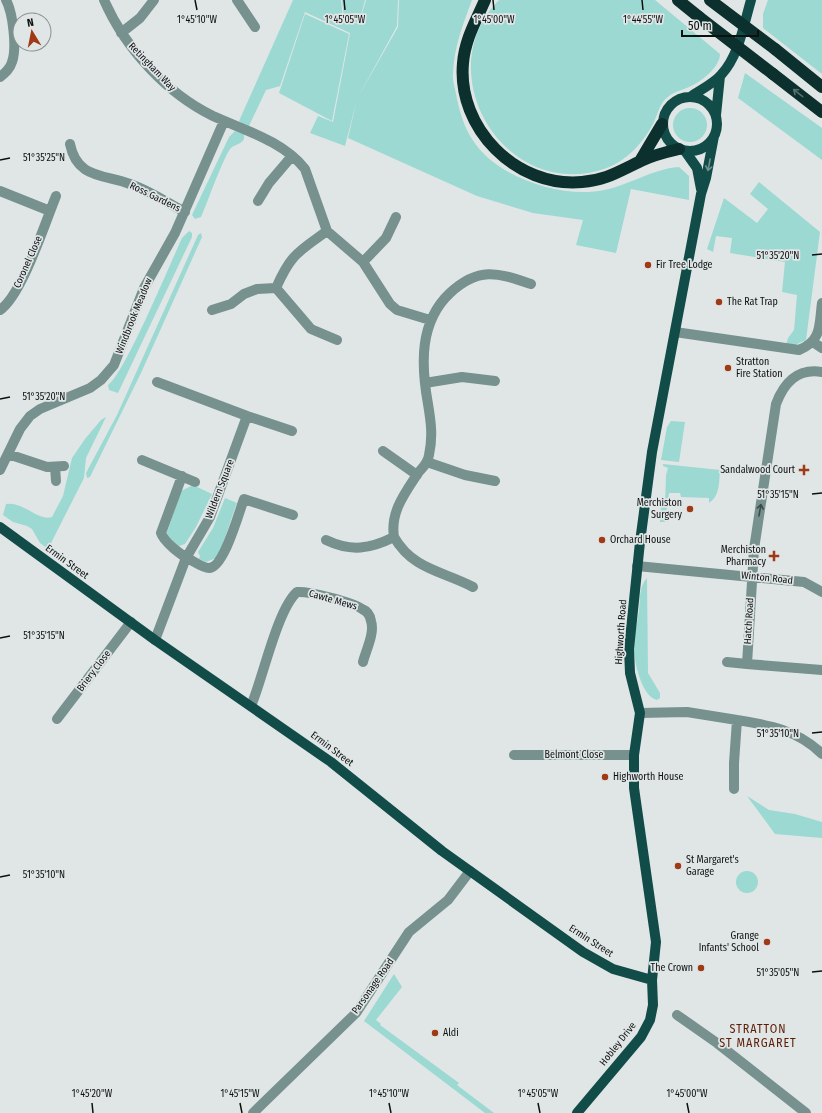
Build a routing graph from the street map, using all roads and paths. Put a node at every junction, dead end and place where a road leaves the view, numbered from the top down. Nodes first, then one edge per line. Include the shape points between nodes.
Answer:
1 (6, 0) edge
2 (104, 0) edge
3 (154, 0) edge
4 (237, 0) edge
5 (678, 0) edge
6 (710, 0) edge
7 (751, 0) edge
8 (485, 2) edge
9 (255, 27) dead end
10 (121, 33) junction
11 (720, 76) junction
12 (0, 77) edge
13 (822, 87) edge
14 (690, 97) junction
15 (822, 112) edge
16 (716, 116) junction
17 (224, 121) junction
18 (662, 124) junction
19 (714, 136) junction
20 (70, 144) dead end
21 (682, 150) junction
22 (292, 156) junction
23 (640, 161) junction
24 (0, 191) edge
25 (702, 194) junction
26 (56, 196) dead end
27 (258, 200) dead end
28 (50, 211) junction
29 (185, 212) junction
30 (396, 217) dead end
31 (327, 231) junction
32 (363, 262) junction
33 (531, 284) dead end
34 (276, 288) junction
35 (822, 303) edge
36 (0, 310) edge
37 (212, 310) dead end
38 (821, 316) edge
39 (430, 320) junction
40 (675, 332) junction
41 (337, 340) dead end
42 (818, 345) edge
43 (822, 372) edge
44 (495, 381) dead end
45 (157, 382) dead end
46 (425, 383) junction
47 (247, 416) junction
48 (292, 432) dead end
49 (383, 451) dead end
50 (8, 454) junction
51 (142, 460) dead end
52 (427, 462) junction
53 (0, 470) edge
54 (417, 475) junction
55 (182, 476) junction
56 (56, 481) dead end
57 (495, 481) dead end
58 (195, 482) dead end
59 (293, 515) dead end
60 (0, 527) edge
61 (394, 537) junction
62 (326, 540) dead end
63 (186, 558) junction
64 (638, 566) junction
65 (752, 577) junction
66 (473, 587) dead end
67 (822, 592) edge
68 (131, 622) junction
69 (155, 640) junction
70 (363, 662) dead end
71 (727, 662) dead end
72 (747, 664) junction
73 (822, 670) edge
74 (251, 706) junction
75 (640, 713) junction
76 (58, 719) dead end
77 (737, 720) junction
78 (634, 754) junction
79 (822, 754) edge
80 (514, 755) dead end
81 (734, 789) dead end
82 (470, 871) junction
83 (652, 980) junction
84 (677, 1015) dead end
85 (253, 1113) edge
86 (577, 1113) edge
87 (806, 1113) edge

1 - 12 street via 9,6 14,54 10,68
2 - 10 street, Retingham Way
3 - 10 street via 140,18
4 - 9 street
15 -> 5 highway, bridge
6 - 13 highway, bridge
7 - 11 main road via 734,52
8 - 23 highway via 468,36 462,76 466,101 474,122 496,151 513,165 527,172 566,182 604,178
10 - 17 street, Retingham Way via 134,50 175,91
11 - 14 main road
11 - 16 main road
14 - 16 main road via 706,102
14 - 18 main road via 680,99 671,105
16 - 19 main road
17 - 22 street, Retingham Way
17 - 29 street, Windbrook Meadow
18 - 21 main road via 669,142
18 - 23 highway
19 - 21 main road via 704,147 695,151
19 -> 25 main road, Highworth Road
20 - 29 street, Ross Gardens via 78,163 95,175 130,184
21 - 23 highway
21 - 25 main road, Highworth Road via 699,173
22 - 27 street
22 - 31 street, Retingham Way via 305,169
24 - 28 street
25 - 40 main road, Highworth Road
26 - 28 street, Coronel Close
28 - 36 street, Coronel Close via 27,268 8,303
29 - 50 street, Windbrook Meadow via 144,288 120,352 110,370 90,388 40,409 30,416 20,429
30 - 32 street via 386,238
31 - 32 street
31 - 34 street via 293,257
32 - 39 street via 390,304 397,310
33 - 39 street via 500,274 480,275 454,289
34 - 37 street via 257,289 230,304
34 - 41 street via 311,329
35 - 38 street
38 - 42 street
39 - 46 street via 424,347
40 - 42 street via 795,350
40 - 64 main road, Highworth Road via 652,452
65 -> 43 street, Hatch Road via 776,404 788,383 802,373
44 - 46 street via 462,377
45 - 47 street
46 - 52 street via 432,428
47 - 48 street
47 - 63 street, Wildern Square via 210,517
49 - 54 street
50 - 53 street, Windbrook Meadow
50 - 56 street via 47,467 60,467
51 - 55 street
52 - 54 street
52 - 57 street via 465,475
54 - 61 street via 398,505 394,520
55 - 58 street
55 - 63 street via 161,533 166,542
59 - 63 street via 244,498 217,564 208,568
60 - 68 main road, Ermin Street
61 - 62 street via 373,546 354,549 337,546
61 - 66 street via 402,549 419,564
63 - 69 street, Wildern Square
64 - 65 street, Winton Road
64 - 75 main road, Highworth Road via 629,649 630,673
65 - 67 street, Winton Road via 804,582
65 - 72 street, Hatch Road
68 - 69 main road, Ermin Street
68 - 76 street, Briery Close
69 - 74 main road, Ermin Street
70 - 74 street, Cawte Mews via 372,625 366,611 308,592 297,592 281,620
71 - 72 street
72 - 73 street
74 - 82 main road, Ermin Street via 331,762
75 - 77 street via 687,712
75 - 78 main road, Highworth Road
77 - 79 street via 787,730 804,739
77 - 81 street
78 - 80 street, Belmont Close
78 - 83 main road, Highworth Road via 636,800 656,942
82 - 83 main road, Ermin Street via 599,962 613,969
82 - 85 street, Parsonage Road via 448,900 409,932 356,1013
83 - 86 main road, Hobley Drive via 653,1005 646,1029
84 - 87 street via 712,1039

